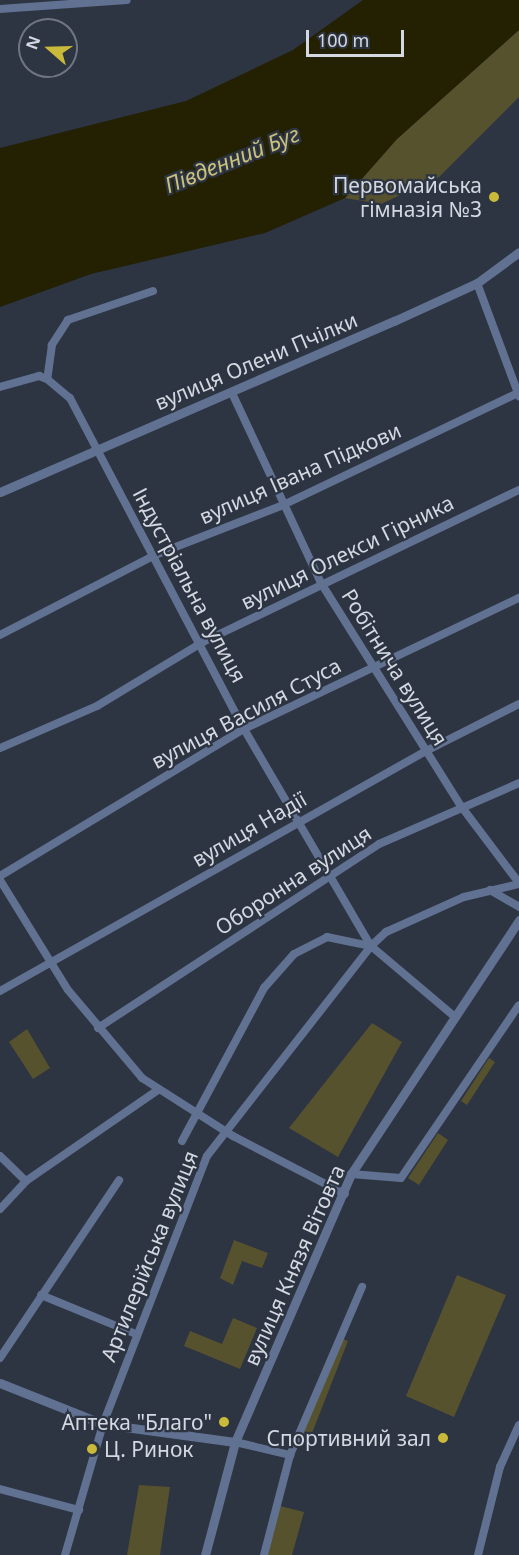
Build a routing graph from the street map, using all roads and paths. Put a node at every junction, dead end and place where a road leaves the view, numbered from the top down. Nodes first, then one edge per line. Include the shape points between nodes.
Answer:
1 (127, 0) edge
2 (66, 3) edge
3 (0, 9) edge
4 (519, 252) edge
5 (477, 283) junction
6 (153, 291) dead end
7 (516, 377) edge
8 (47, 379) junction
9 (0, 387) edge
10 (232, 393) junction
11 (518, 394) edge
12 (96, 448) junction
13 (519, 490) edge
14 (0, 492) edge
15 (286, 501) junction
16 (155, 555) junction
17 (321, 583) junction
18 (519, 598) edge
19 (0, 635) edge
20 (203, 642) junction
21 (375, 665) junction
22 (519, 704) edge
23 (244, 729) junction
24 (0, 748) edge
25 (426, 751) junction
26 (519, 783) edge
27 (461, 806) junction
28 (298, 821) junction
29 (333, 874) junction
30 (0, 878) edge
31 (519, 883) edge
32 (490, 890) junction
33 (519, 907) edge
34 (519, 920) edge
35 (371, 946) junction
36 (52, 961) junction
37 (0, 991) edge
38 (519, 1005) edge
39 (455, 1017) junction
40 (98, 1028) junction
41 (158, 1090) junction
42 (198, 1110) junction
43 (227, 1132) junction
44 (182, 1141) dead end
45 (0, 1156) edge
46 (351, 1174) junction
47 (119, 1180) dead end
48 (26, 1181) junction
49 (345, 1194) junction
50 (0, 1209) edge
51 (362, 1287) dead end
52 (41, 1294) junction
53 (136, 1334) junction
54 (0, 1358) edge
55 (0, 1383) edge
56 (103, 1424) junction
57 (519, 1425) edge
58 (235, 1442) junction
59 (290, 1455) junction
60 (0, 1489) edge
61 (79, 1510) junction
62 (65, 1555) edge
63 (205, 1555) edge
64 (264, 1555) edge
65 (478, 1555) edge

1 - 2 street
2 - 3 street
4 - 5 street, вулиця Олени Пчілки
5 - 7 street
5 - 10 street, вулиця Олени Пчілки
6 - 8 street via 68,320 52,345
7 - 11 street
8 - 9 street via 39,376
8 - 12 street, Індустріальна вулиця via 70,399
10 - 12 street, вулиця Олени Пчілки
10 - 15 street, Робітнича вулиця
11 - 15 street, вулиця Івана Підкови
12 - 14 street, вулиця Олени Пчілки
12 - 16 street, Індустріальна вулиця
13 - 17 street, вулиця Олекси Гірника
15 - 16 street, вулиця Івана Підкови
15 - 17 street, Робітнича вулиця
16 - 19 street, вулиця Івана Підкови
16 - 20 street, Індустріальна вулиця
17 - 20 street, вулиця Олекси Гірника
17 - 21 street, Робітнича вулиця
18 - 21 street, вулиця Василя Стуса
20 - 23 street, Індустріальна вулиця
20 - 24 street, вулиця Олекси Гірника via 97,706
21 - 23 street, вулиця Василя Стуса
21 - 25 street, Робітнича вулиця
22 - 25 street, вулиця Надії
23 - 28 street, Індустріальна вулиця
23 - 30 street, вулиця Василя Стуса
25 - 27 street, Робітнича вулиця
25 - 28 street, вулиця Надії
26 - 27 street, Оборонна вулиця
27 - 29 street, Оборонна вулиця via 379,844
27 - 31 street, Робітнича вулиця
28 - 29 street, Індустріальна вулиця
28 - 36 street, вулиця Надії
29 - 35 street, Індустріальна вулиця
29 - 40 street, Оборонна вулиця
30 - 36 street
31 - 32 street, Артилерійська вулиця
32 - 33 street
32 - 35 street, Артилерійська вулиця via 412,919
34 - 39 street, вулиця Князя Вітовта
35 - 39 street
35 - 42 street via 327,937 276,970
35 - 43 street, Артилерійська вулиця
36 - 37 street, вулиця Надії
36 - 40 street
38 - 46 street via 401,1178
39 - 46 street, вулиця Князя Вітовта
40 - 41 street
41 - 42 street
41 - 48 street
42 - 43 street
42 - 44 street
43 - 49 street
43 - 53 street, Артилерійська вулиця via 207,1156
45 - 48 street
46 - 49 street, вулиця Князя Вітовта
47 - 52 street
48 - 50 street
49 - 58 street, вулиця Князя Вітовта
51 - 59 street
52 - 53 street
52 - 54 street
53 - 56 street, Артилерійська вулиця
55 - 56 street
56 - 58 street
56 - 61 street, Артилерійська вулиця
57 - 65 street via 500,1467
58 - 59 street
58 - 63 street, вулиця Князя Вітовта
59 - 64 street
60 - 61 street
61 - 62 street, Артилерійська вулиця

